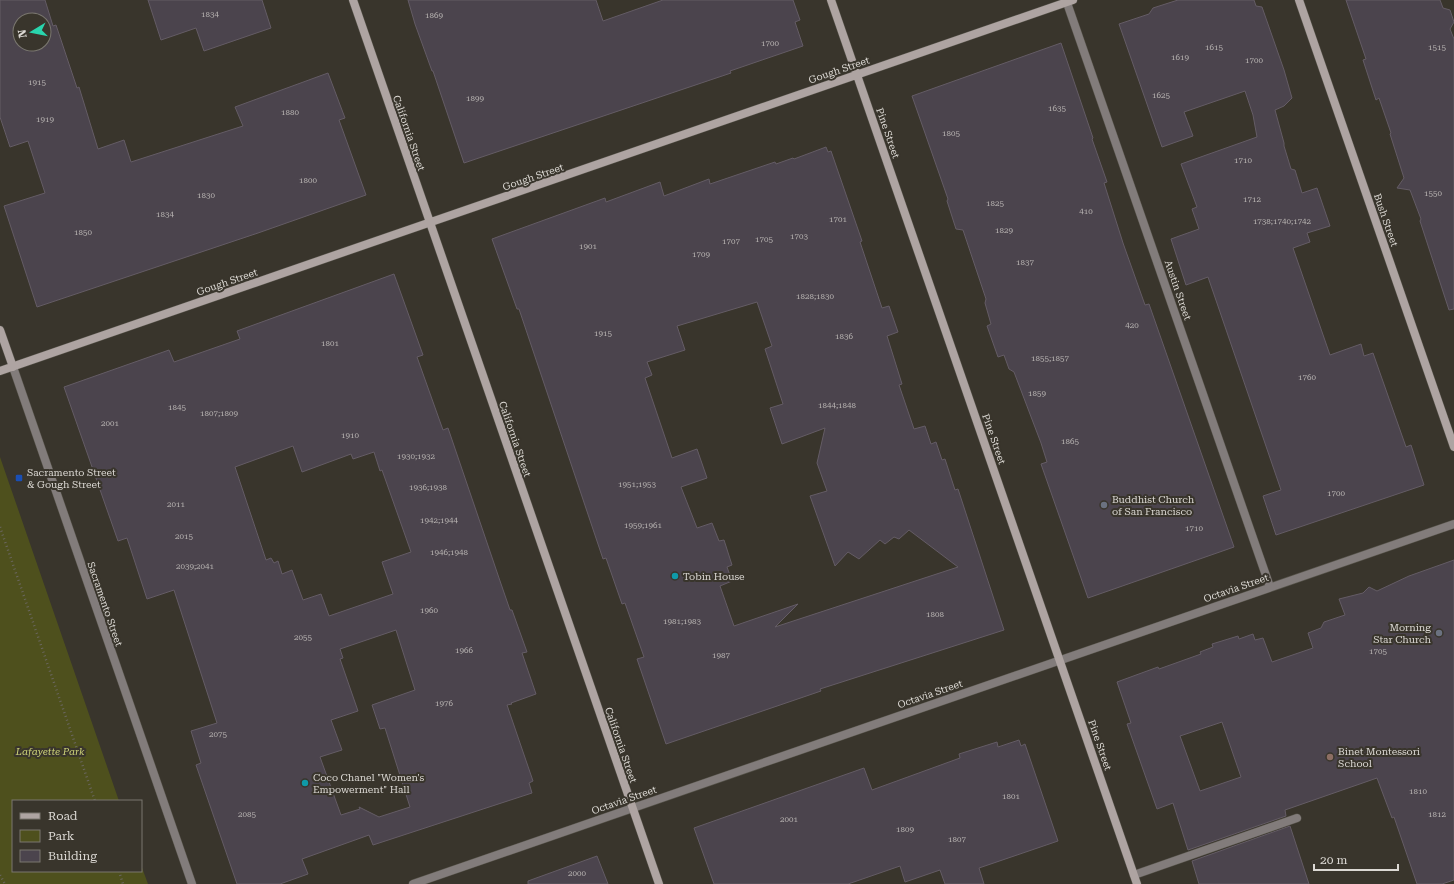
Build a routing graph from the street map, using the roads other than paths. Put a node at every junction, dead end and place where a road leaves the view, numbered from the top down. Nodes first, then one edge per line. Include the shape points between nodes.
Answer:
1 (353, 0) edge
2 (831, 0) edge
3 (1299, 0) edge
4 (1069, 1) edge
5 (857, 74) junction
6 (430, 223) junction
7 (0, 330) edge
8 (13, 367) junction
9 (0, 371) edge
10 (1454, 447) edge
11 (1454, 524) edge
12 (1270, 587) junction
13 (1060, 660) junction
14 (632, 808) junction
15 (1296, 818) dead end
16 (1134, 875) junction
17 (192, 884) edge
18 (413, 884) edge
19 (659, 884) edge
20 (1137, 884) edge

1 - 6 street, California Street
2 - 5 street, Pine Street
3 - 10 street, Bush Street
4 - 5 street, Gough Street
4 - 12 street, Austin Street
5 - 6 street, Gough Street
5 - 13 street, Pine Street
6 - 8 street, Gough Street
6 - 14 street, California Street
7 - 8 street, Sacramento Street
8 - 9 street, Gough Street
8 - 17 street, Sacramento Street
11 - 12 street, Octavia Street
12 - 13 street, Octavia Street
13 - 14 street, Octavia Street
13 - 16 street, Pine Street
14 - 18 street, Octavia Street
14 - 19 street, California Street
15 - 16 street
16 - 20 street, Pine Street

